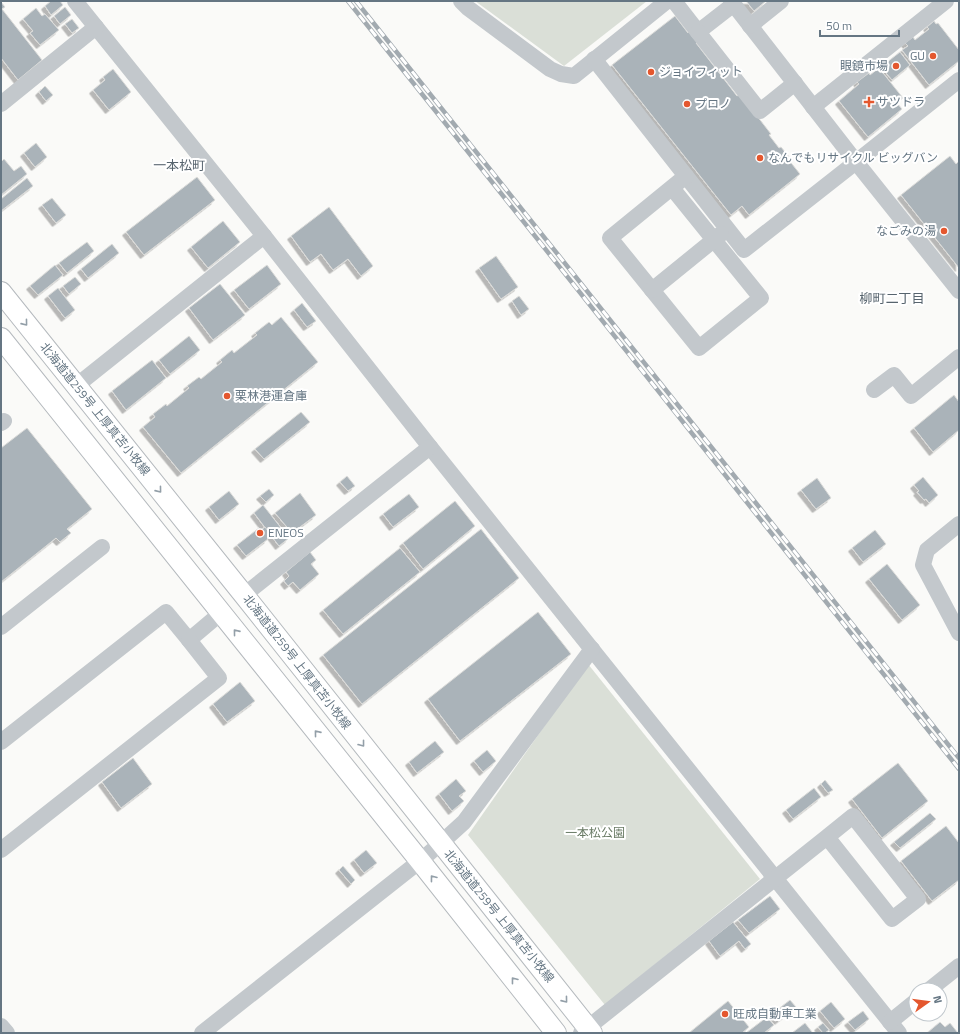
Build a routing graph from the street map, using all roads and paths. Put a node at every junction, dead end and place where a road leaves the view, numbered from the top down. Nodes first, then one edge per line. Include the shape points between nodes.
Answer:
1 (75, 1) edge
2 (461, 1) edge
3 (667, 1) edge
4 (674, 1) edge
5 (780, 1) edge
6 (946, 1) edge
7 (733, 3) edge
8 (750, 26) junction
9 (96, 27) junction
10 (698, 32) junction
11 (594, 60) junction
12 (959, 80) edge
13 (795, 83) junction
14 (1, 104) edge
15 (813, 107) junction
16 (856, 162) junction
17 (686, 176) junction
18 (672, 188) junction
19 (727, 229) junction
20 (264, 236) junction
21 (714, 240) junction
22 (652, 290) junction
23 (959, 291) edge
24 (1, 292) edge
25 (1, 338) edge
26 (959, 357) edge
27 (76, 386) junction
28 (874, 390) dead end
29 (430, 447) junction
30 (959, 524) edge
31 (102, 547) dead end
32 (244, 595) junction
33 (221, 613) junction
34 (1, 627) edge
35 (959, 633) edge
36 (189, 640) junction
37 (592, 649) junction
38 (1, 742) edge
39 (827, 837) junction
40 (441, 843) junction
41 (1, 850) edge
42 (420, 861) junction
43 (775, 878) junction
44 (959, 966) edge
45 (939, 982) edge
46 (908, 1010) edge
47 (1, 1026) edge
48 (894, 1027) edge
49 (587, 1031) edge
50 (7, 1033) edge
51 (202, 1033) edge
52 (556, 1033) edge

1 - 9 street
2 - 11 street via 550,69 561,74 574,76
3 - 11 street
4 - 10 street
5 - 8 street
6 - 15 street
7 - 8 street
7 - 10 street
8 - 13 street
9 - 14 street
9 - 20 street
10 - 13 street via 760,111
11 - 17 street
12 - 16 street
13 - 15 street
15 - 16 street
16 - 19 street via 744,250
16 - 23 street
17 - 18 street
17 - 19 street
18 - 21 street
18 - 22 street via 610,238
19 - 21 street
20 - 27 street
20 - 29 street
21 - 22 street
21 - 22 street via 760,298 751,306 698,348
24 -> 27 main road, 北海道道259号 上厚真苫小牧線
25 - 33 main road
26 - 28 street via 911,396 894,375
27 -> 32 main road, 北海道道259号 上厚真苫小牧線
29 - 32 street
29 - 37 street
30 - 35 street via 927,550 923,565
31 - 34 street
32 -> 40 main road, 北海道道259号 上厚真苫小牧線
33 - 36 street
42 -> 33 main road
36 - 38 street via 166,612
36 - 41 street via 219,678
37 - 40 street via 464,822
37 - 43 street
39 - 39 street via 853,816 918,899 892,919
39 - 43 street
40 - 42 street
40 -> 49 main road, 北海道道259号 上厚真苫小牧線
42 - 51 street
52 -> 42 main road
43 - 48 street
43 - 49 street
44 - 45 street
46 - 48 street
47 - 50 street

